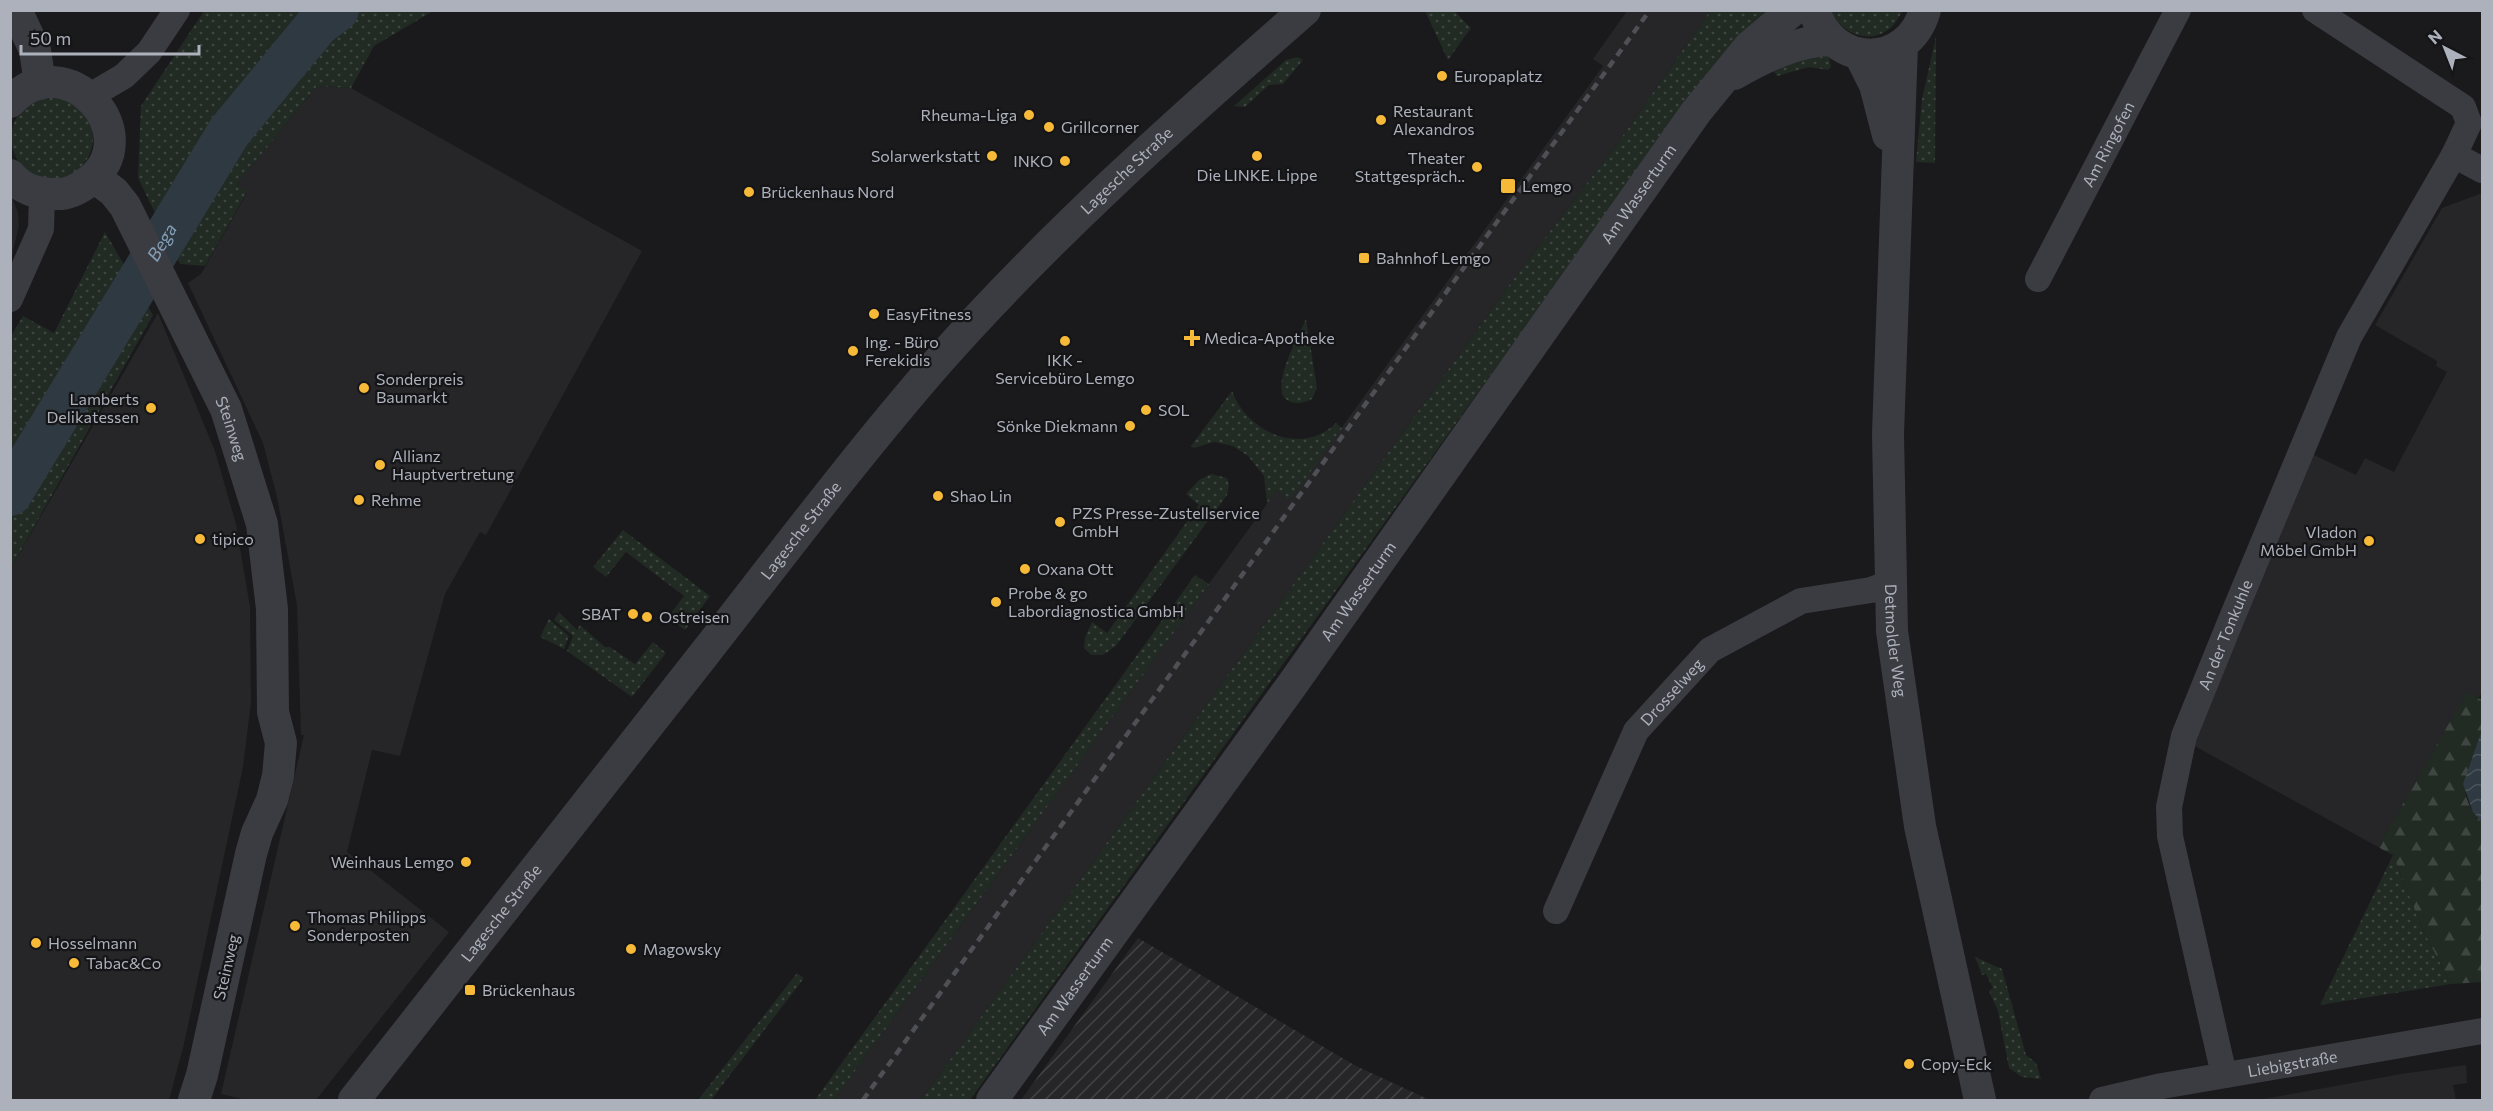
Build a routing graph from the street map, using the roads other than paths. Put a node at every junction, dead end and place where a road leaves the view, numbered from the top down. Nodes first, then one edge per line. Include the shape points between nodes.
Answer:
1 (16, 10) edge
2 (177, 10) edge
3 (1305, 10) edge
4 (1792, 10) edge
5 (1814, 10) edge
6 (1925, 10) edge
7 (2178, 10) edge
8 (2315, 10) edge
9 (1831, 40) junction
10 (1902, 45) junction
11 (1860, 55) junction
12 (1723, 80) junction
13 (40, 84) junction
14 (90, 96) junction
15 (10, 102) edge
16 (2454, 155) junction
17 (2482, 170) edge
18 (1898, 171) junction
19 (10, 175) edge
20 (94, 177) junction
21 (42, 194) junction
22 (2038, 279) dead end
23 (10, 299) edge
24 (1890, 583) junction
25 (1556, 911) dead end
26 (2482, 1031) edge
27 (2224, 1075) junction
28 (194, 1101) edge
29 (354, 1101) edge
30 (992, 1101) edge
31 (1980, 1101) edge
32 (2102, 1101) edge

1 - 13 street via 35,50
2 - 14 street via 149,52 124,76
3 - 29 street, Lagesche Straße via 1107,189 1019,274 938,362 840,481
4 - 12 street, Am Wasserturm via 1749,47
5 - 9 street via 1820,27
6 - 10 street via 1916,30
7 - 22 street, Am Ringofen
8 - 16 street via 2463,107 2469,123
9 - 11 street
9 - 12 street, Am Wasserturm via 1807,41
10 - 11 street via 1878,54
10 - 18 street, Detmolder Weg
11 - 18 street, Detmolder Weg via 1875,85
12 - 30 street, Am Wasserturm via 1696,112
13 - 14 street via 62,83
13 - 15 street
14 - 20 street via 105,118 109,133 106,157
16 - 17 street
16 - 27 street, An der Tonkuhle via 2349,337 2184,736 2169,807 2170,836
18 - 24 street, Detmolder Weg via 1888,434
19 - 21 street
20 - 21 street via 70,192
20 - 28 street, Steinweg via 114,192 124,206 226,409 262,524 272,609 273,712 262,747 253,813 257,833
21 - 23 street via 41,229
24 - 25 street, Drosselweg via 1871,590 1801,601 1710,650 1636,731
24 - 31 street, Detmolder Weg via 1892,631 1920,826
26 - 27 street, Liebigstraße
27 - 32 street, Liebigstraße

